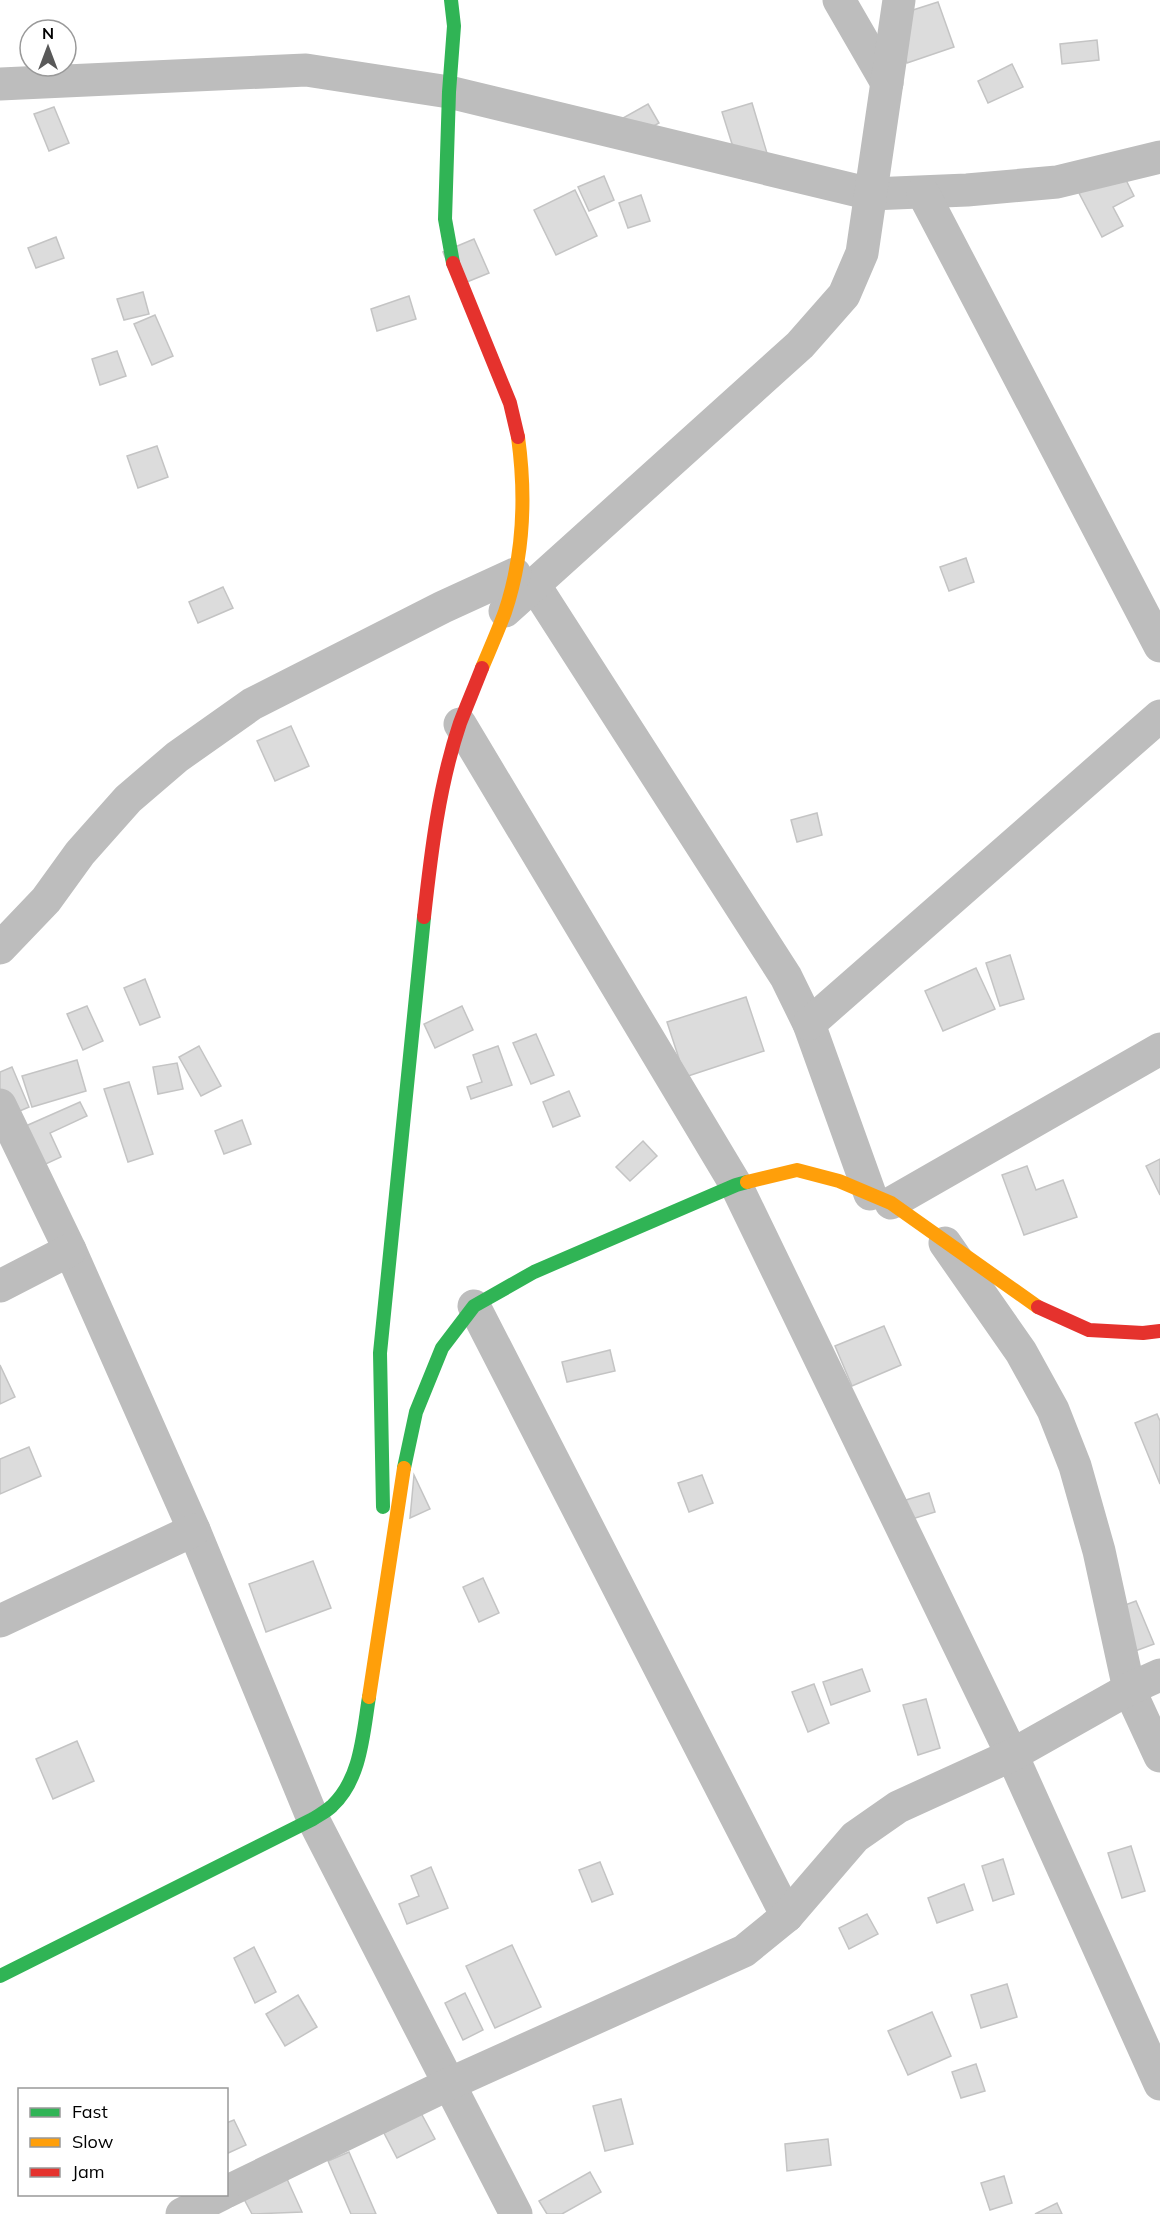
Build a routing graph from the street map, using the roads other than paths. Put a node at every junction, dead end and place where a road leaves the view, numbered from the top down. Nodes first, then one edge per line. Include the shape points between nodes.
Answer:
1 (451, 0) edge
2 (839, 0) edge
3 (899, 0) edge
4 (887, 83) junction
5 (0, 84) edge
6 (448, 92) junction
7 (1160, 157) edge
8 (923, 193) junction
9 (871, 194) junction
10 (525, 580) junction
11 (505, 611) joint
12 (1160, 646) edge
13 (1160, 716) edge
14 (460, 724) junction
15 (0, 948) edge
16 (809, 1024) junction
17 (1160, 1049) edge
18 (0, 1105) edge
19 (736, 1185) junction
20 (880, 1198) junction
21 (943, 1240) junction
22 (70, 1250) junction
23 (0, 1286) edge
24 (474, 1306) junction
25 (1160, 1331) edge
26 (194, 1530) junction
27 (384, 1589) junction
28 (0, 1621) edge
29 (1160, 1675) edge
30 (1129, 1689) junction
31 (1012, 1755) junction
32 (1160, 1756) edge
33 (313, 1819) junction
34 (786, 1916) junction
35 (0, 1976) edge
36 (448, 2084) junction
37 (1160, 2084) edge
38 (228, 2194) edge
39 (225, 2196) edge
40 (211, 2203) edge
41 (516, 2214) edge

1 - 6 street via 454,26
2 - 4 street
3 - 4 street
4 - 9 street
5 - 6 street via 306,70
6 - 9 street
6 - 10 street via 445,219 454,266 510,403 518,439
7 - 8 street via 1057,182
8 - 9 street
8 - 12 street
9 - 10 street via 862,253 844,295 800,345
10 - 11 street
10 - 15 street via 444,607 252,705 177,757 128,799 80,853 46,900
10 - 16 street via 786,977
11 - 14 street
13 - 16 street
14 - 19 street
14 - 27 street via 430,861 380,1353
16 - 20 street
17 - 20 street
18 - 22 street
19 - 20 street via 797,1170 840,1181
19 - 24 street via 534,1272
19 - 31 street
20 - 21 street
21 - 25 street via 1037,1306 1089,1330
21 - 30 street via 1021,1352 1053,1410 1075,1467 1099,1551
22 - 23 street
22 - 26 street
24 - 27 street via 442,1348 416,1412
24 - 34 street
26 - 28 street
26 - 33 street
27 - 33 street via 360,1754 350,1780 333,1805
29 - 30 street
30 - 31 street
30 - 32 street
31 - 34 street via 898,1807 855,1837
31 - 37 street
33 - 35 street
33 - 36 street
34 - 36 street via 744,1951
36 - 38 street
36 - 41 street
39 - 40 street

